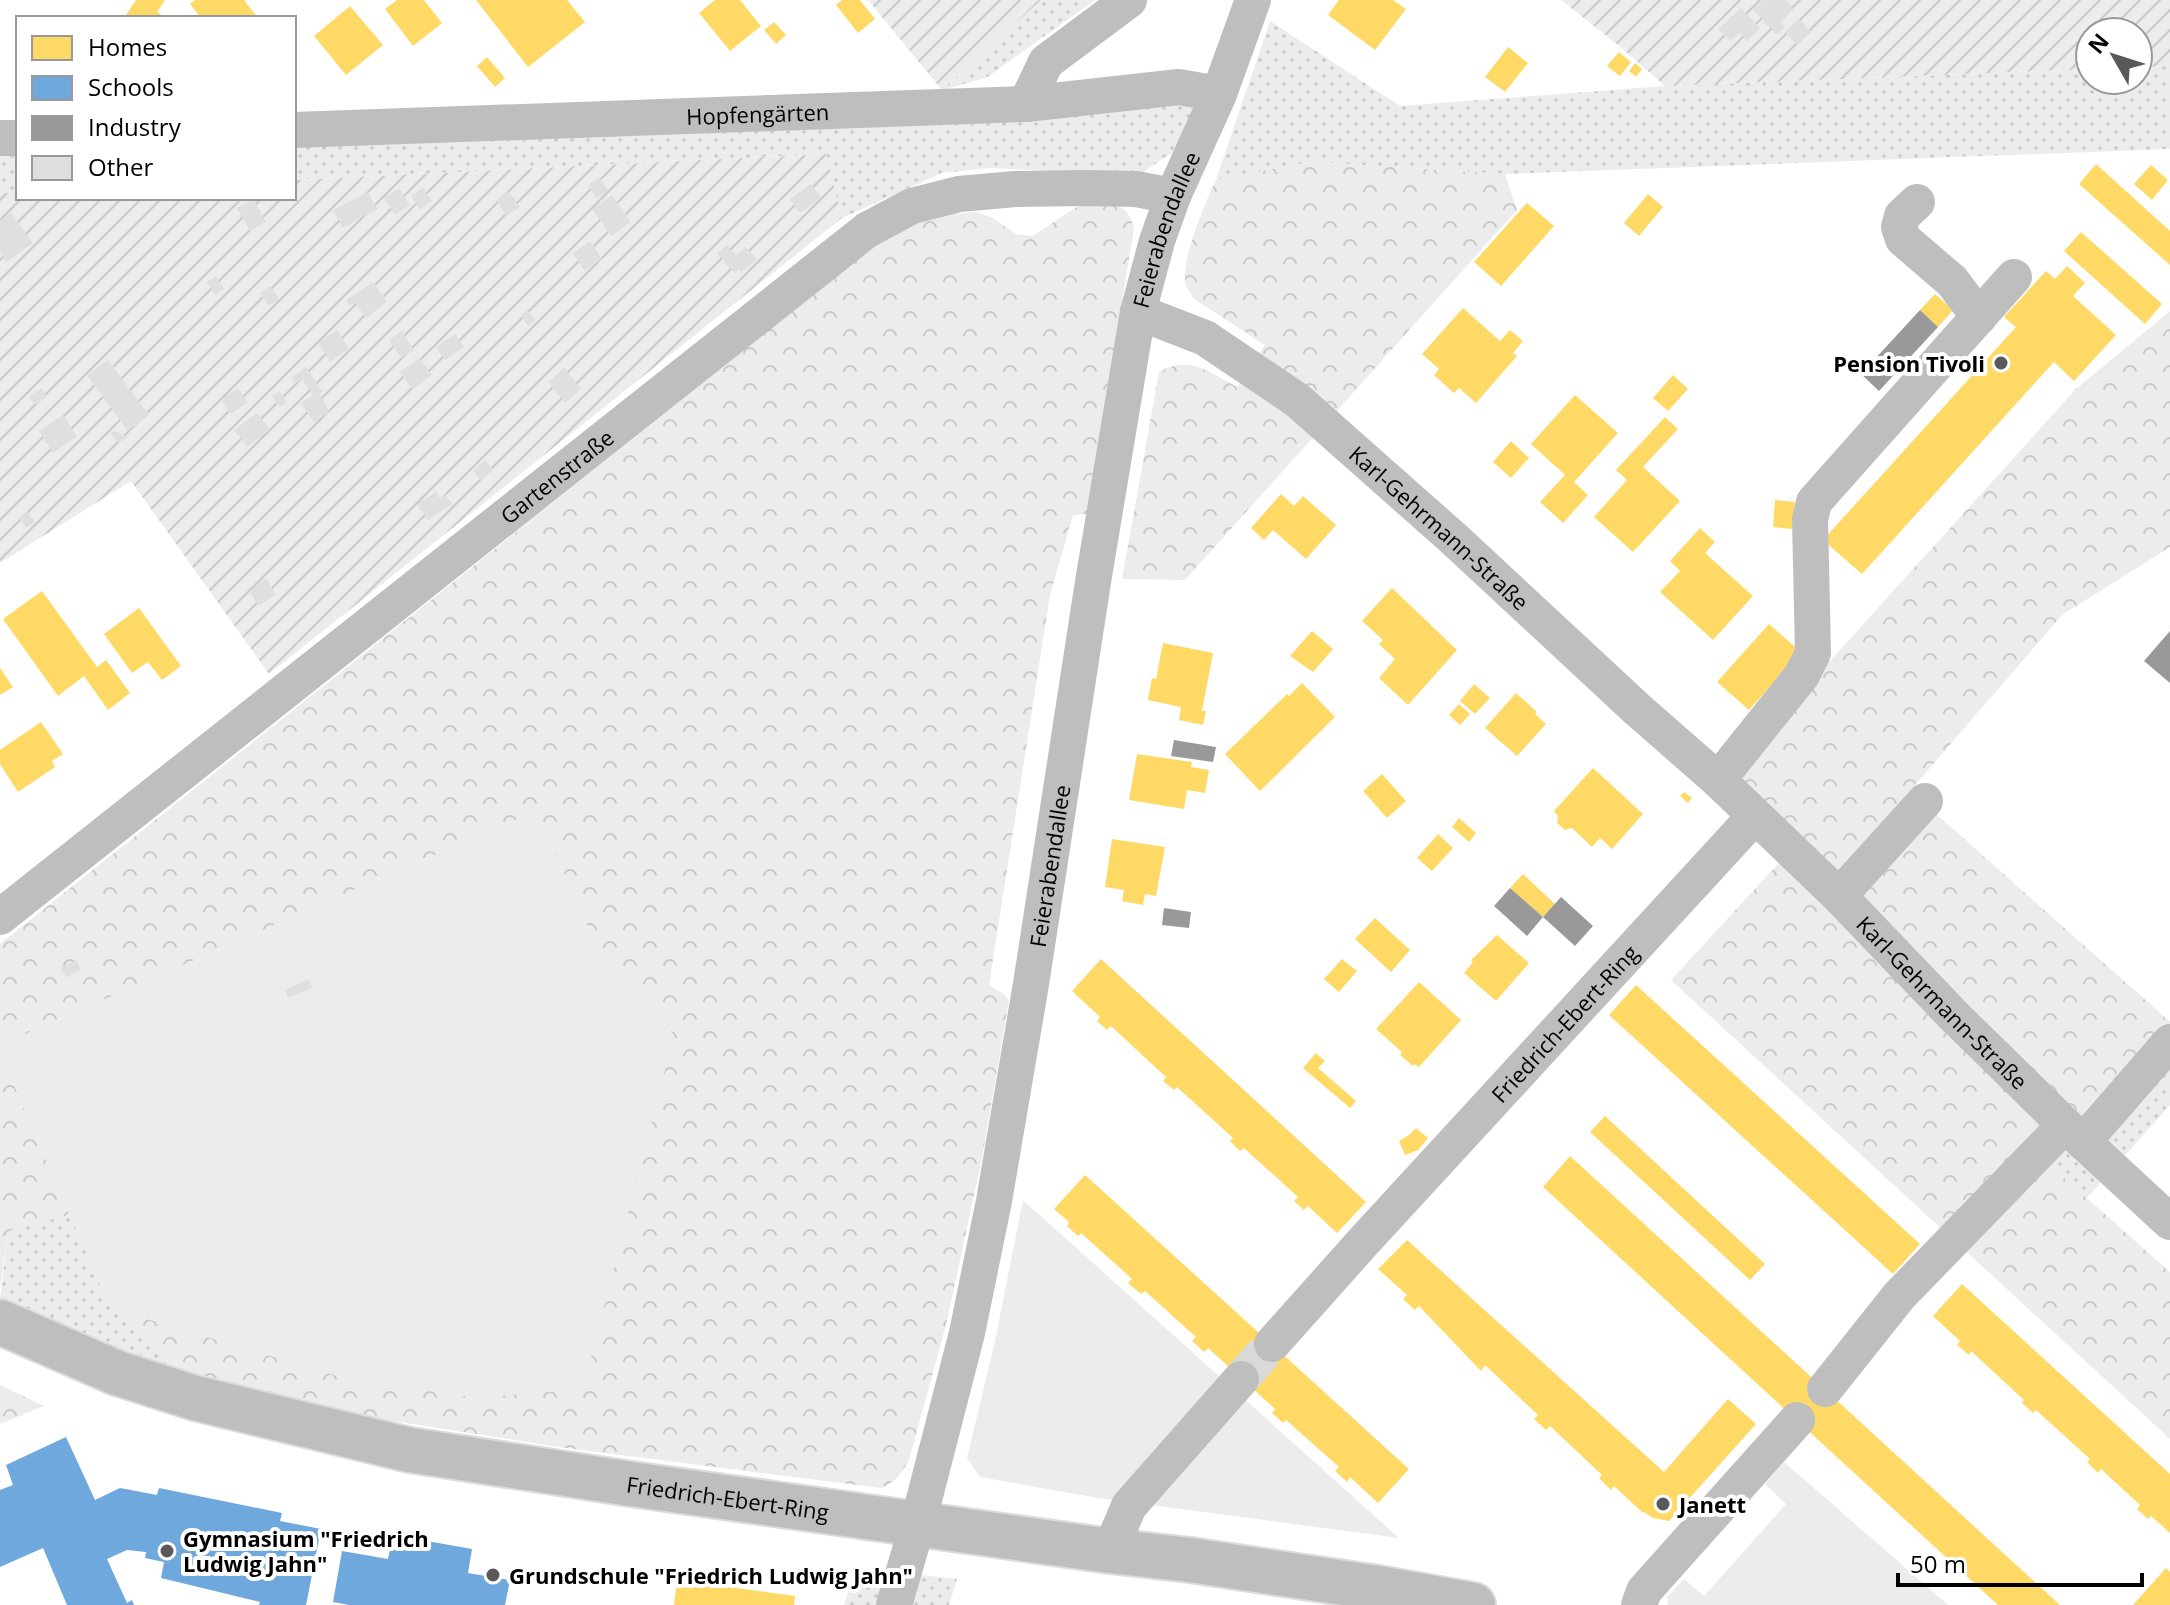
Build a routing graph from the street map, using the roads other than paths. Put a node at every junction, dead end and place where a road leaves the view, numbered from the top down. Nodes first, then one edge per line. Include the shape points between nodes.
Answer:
1 (1129, 0) edge
2 (1253, 0) edge
3 (1219, 94) junction
4 (1026, 104) junction
5 (296, 130) edge
6 (1173, 196) junction
7 (1917, 202) dead end
8 (2014, 277) dead end
9 (1138, 312) junction
10 (1979, 317) junction
11 (1718, 780) junction
12 (1925, 801) dead end
13 (1755, 816) junction
14 (1839, 896) junction
15 (0, 917) edge
16 (2170, 1042) edge
17 (2074, 1133) junction
18 (2170, 1222) edge
19 (0, 1322) edge
20 (1272, 1344) tunnel mouth
21 (1241, 1379) tunnel mouth
22 (1825, 1389) dead end
23 (1797, 1420) dead end
24 (918, 1523) junction
25 (1110, 1551) junction
26 (894, 1605) edge
27 (1473, 1605) edge
28 (1639, 1605) edge

1 - 4 street via 1046,62
2 - 3 street, Feierabendallee
3 - 4 street, Hopfengärten via 1179,87
3 - 6 street, Feierabendallee
4 - 5 street, Hopfengärten
6 - 9 street, Feierabendallee
6 - 15 street, Gartenstraße via 1085,188 959,194 912,206 867,230
7 - 10 street via 1902,216 1903,239 1952,281
8 - 10 street
9 - 11 street, Karl-Gehrmann-Straße via 1205,338 1297,400
9 - 24 street, Feierabendallee via 994,1201 967,1333
10 - 11 street via 1814,502 1813,653 1802,675
11 - 13 street, Karl-Gehrmann-Straße
12 - 14 street
13 - 14 street, Karl-Gehrmann-Straße
13 - 20 street, Friedrich-Ebert-Ring
14 - 17 street, Karl-Gehrmann-Straße
16 - 17 street
17 - 18 street, Karl-Gehrmann-Straße
17 - 22 street via 1899,1296
19 - 24 main road, Friedrich-Ebert-Ring via 117,1373 195,1398 410,1450
21 - 25 street via 1129,1506
23 - 28 street via 1644,1591
24 - 25 main road, Friedrich-Ebert-Ring
24 - 26 street, Feierabendallee
25 - 27 main road, Friedrich-Ebert-Ring

